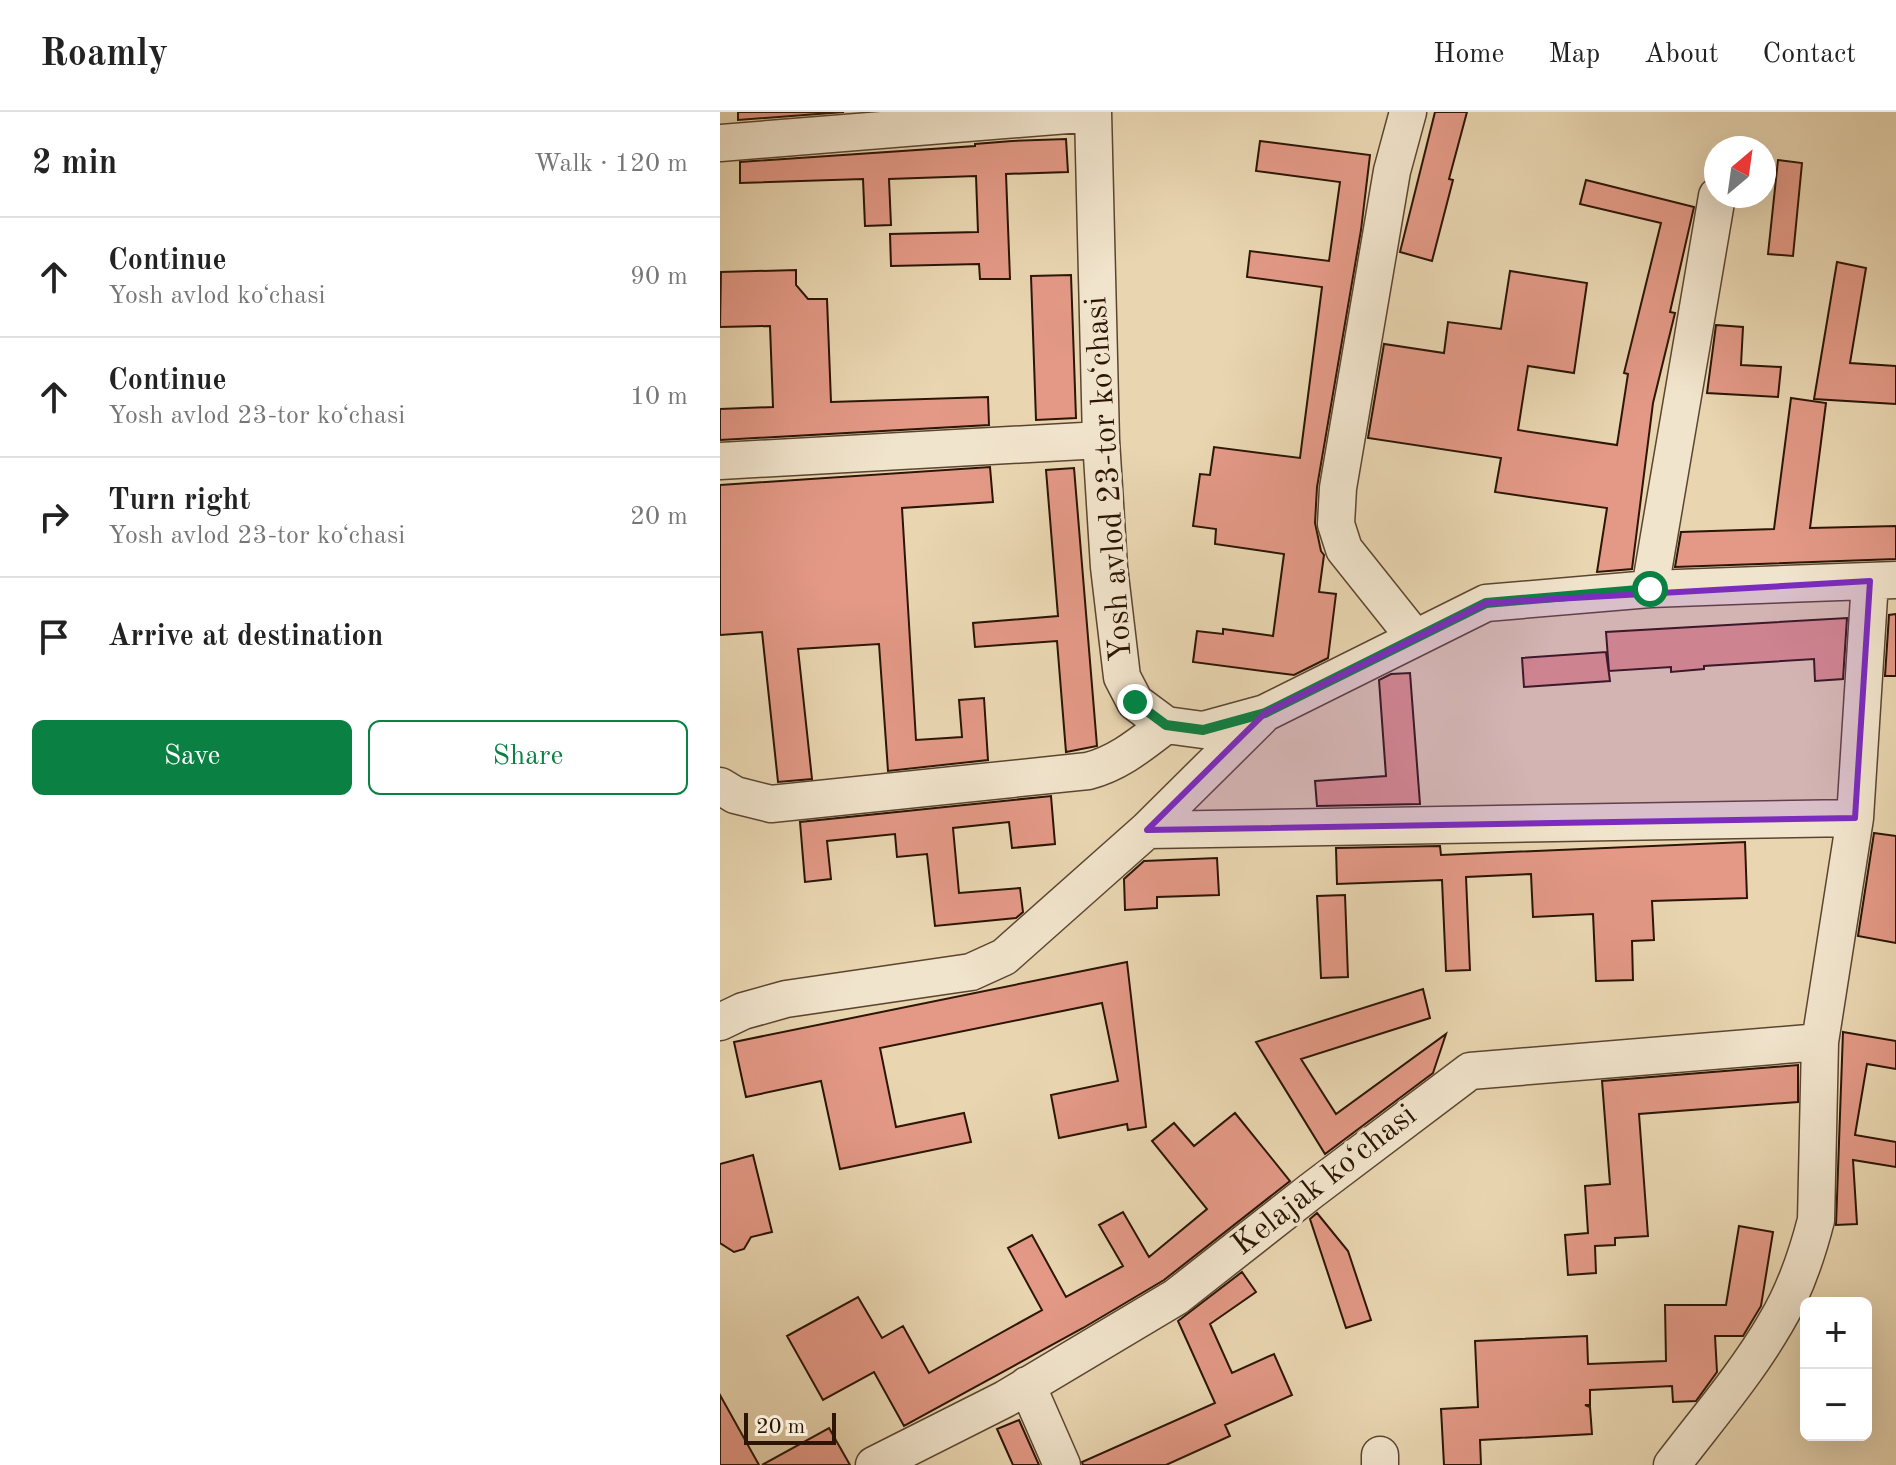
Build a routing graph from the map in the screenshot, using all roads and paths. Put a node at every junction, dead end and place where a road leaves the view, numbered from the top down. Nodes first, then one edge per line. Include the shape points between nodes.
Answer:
1 (1093, 112) edge
2 (1408, 112) edge
3 (818, 124) edge
4 (720, 143) edge
5 (1715, 208) edge
6 (1101, 440) junction
7 (720, 461) edge
8 (1883, 581) edge
9 (1650, 589) junction
10 (1415, 638) junction
11 (1265, 713) junction
12 (1166, 725) junction
13 (720, 786) edge
14 (1855, 818) junction
15 (1147, 830) junction
16 (720, 1022) edge
17 (1820, 1042) junction
18 (1027, 1385) junction
19 (874, 1465) edge
20 (1062, 1465) edge
21 (1672, 1465) edge

1 - 3 street
1 - 6 street, Yosh avlod 23-tor koʻchasi
2 - 10 street via 1392,171 1336,524 1344,549
3 - 4 street
5 - 9 street
6 - 7 street
6 - 12 street, Yosh avlod 23-tor koʻchasi via 1122,677 1135,702
8 - 9 street
8 - 14 street
9 - 10 street via 1486,603
10 - 11 street
11 - 12 street via 1203,730
11 - 15 street
12 - 13 street via 1123,757 1088,771 771,804
14 - 15 street
14 - 17 street
15 - 16 street via 1004,957 971,972 786,999
17 - 18 street, Kelajak koʻchasi via 1470,1071 1176,1297
17 - 21 street via 1816,1220 1810,1244 1777,1322
18 - 19 street, Kelajak koʻchasi
18 - 20 street

